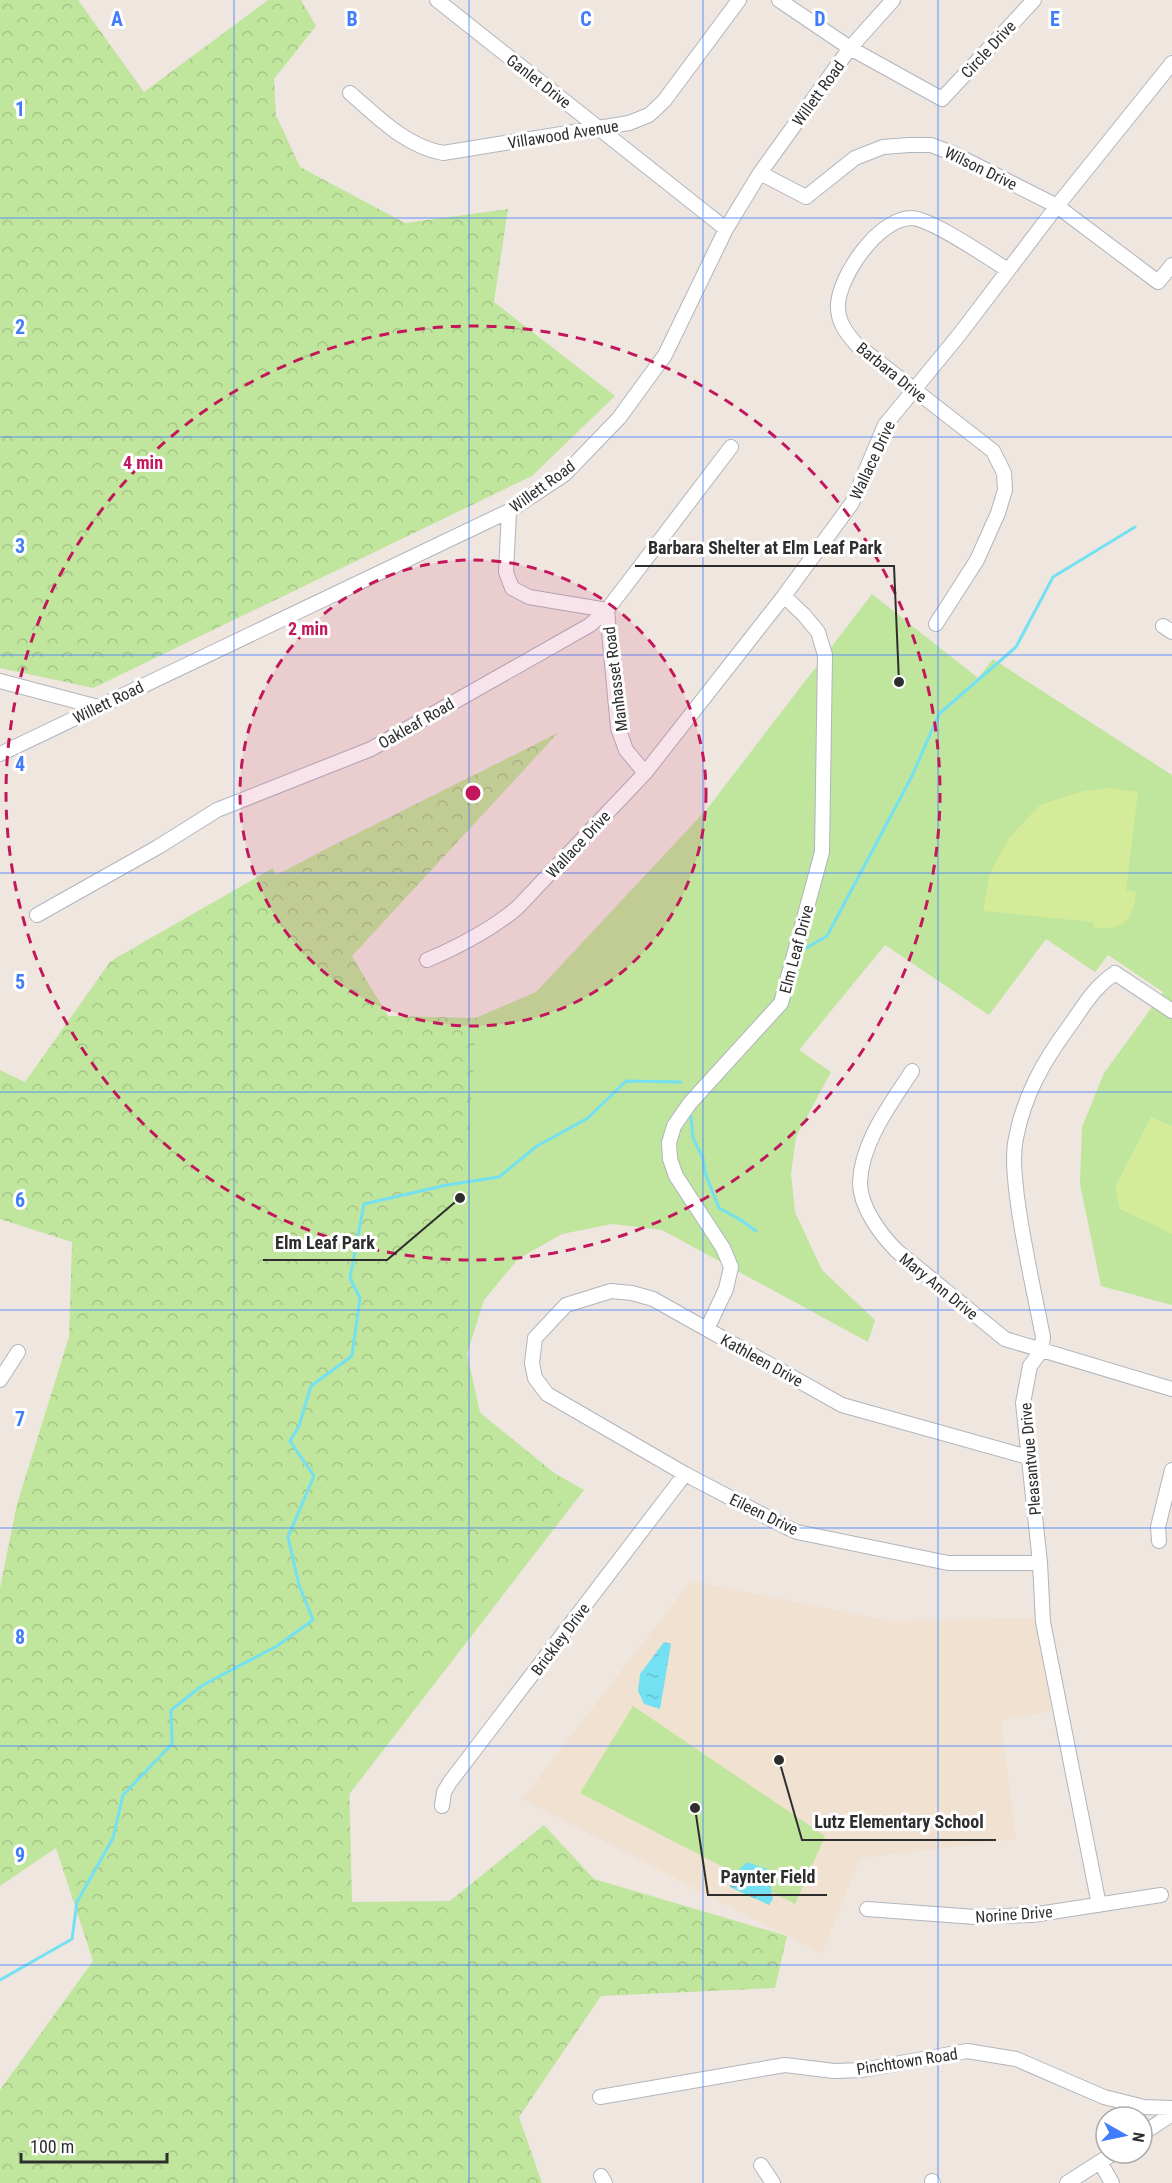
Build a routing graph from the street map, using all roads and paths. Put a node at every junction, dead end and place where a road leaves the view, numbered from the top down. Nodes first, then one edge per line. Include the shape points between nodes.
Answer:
1 (437, 0) edge
2 (739, 0) edge
3 (779, 0) edge
4 (893, 0) edge
5 (1034, 0) edge
6 (850, 48) junction
7 (1172, 63) edge
8 (350, 93) dead end
9 (599, 128) junction
10 (760, 173) junction
11 (1057, 206) junction
12 (726, 229) junction
13 (1172, 265) edge
14 (1008, 270) junction
15 (913, 390) junction
16 (731, 447) dead end
17 (509, 511) junction
18 (784, 596) junction
19 (607, 610) junction
20 (936, 624) dead end
21 (0, 681) edge
22 (98, 706) junction
23 (0, 754) edge
24 (645, 772) junction
25 (37, 915) dead end
26 (427, 960) dead end
27 (1172, 1011) edge
28 (912, 1071) dead end
29 (707, 1329) junction
30 (1041, 1351) junction
31 (18, 1352) dead end
32 (532, 1363) joint
33 (0, 1380) edge
34 (1172, 1389) edge
35 (1028, 1457) junction
36 (1172, 1470) edge
37 (685, 1474) junction
38 (1159, 1541) dead end
39 (1040, 1563) junction
40 (442, 1806) dead end
41 (1161, 1895) dead end
42 (1098, 1905) junction
43 (867, 1909) dead end
44 (600, 2097) dead end
45 (1172, 2108) edge
46 (1172, 2114) edge
47 (1154, 2126) edge
48 (761, 2165) dead end
49 (1095, 2165) edge
50 (1102, 2165) edge
51 (772, 2183) edge
52 (1067, 2183) edge
53 (1112, 2183) edge

1 - 9 street, Ganlet Drive
2 - 9 street, Villawood Avenue via 664,101 649,115
3 - 6 street
4 - 6 street, Willett Road
5 - 6 street, Circle Drive via 942,99
6 - 10 street, Willett Road
7 - 11 street, Wallace Drive
8 - 9 street, Villawood Avenue via 407,141 443,153
9 - 12 street, Ganlet Drive
10 - 11 street, Wilson Drive via 806,197 855,158 883,147 931,145
10 - 12 street, Willett Road
11 - 13 street, Wilson Drive via 1158,282
11 - 14 street, Wallace Drive
12 - 17 street, Willett Road via 665,355 619,418 565,474
14 - 15 street, Wallace Drive
14 - 15 street, Barbara Drive via 929,223 911,218 896,221 879,232 842,285 838,306 843,330
15 - 18 street, Wallace Drive via 885,425 852,503
15 - 20 street, Barbara Drive via 993,451 1004,473 1005,490 998,513 981,550
16 - 19 street, Oakleaf Road
17 - 19 street, Manhasset Road via 506,572 512,588 529,597
17 - 22 street, Willett Road
18 - 24 street, Wallace Drive
18 - 29 street, Elm Leaf Drive via 818,632 825,655 822,852 781,1003 690,1103 674,1126 669,1143 676,1176 731,1267 726,1289
19 - 24 street, Manhasset Road via 618,728 626,750
19 - 25 street, Oakleaf Road via 590,625 371,749 217,810
21 - 22 street
22 - 23 street, Willett Road
24 - 26 street, Wallace Drive via 517,908 464,945
27 - 30 street, Pleasantvue Drive via 1115,973 1099,984 1048,1054 1022,1111 1015,1141 1015,1176 1043,1337
28 - 30 street, Mary Ann Drive via 873,1136 863,1161 860,1185 868,1213 881,1235 897,1251 1005,1339
29 - 32 street, Kathleen Drive via 653,1299 611,1291 566,1305 535,1338
29 - 35 street, Kathleen Drive via 842,1405
30 - 34 street, Mary Ann Drive
30 - 35 street, Pleasantvue Drive via 1030,1366 1023,1403
31 - 33 street
32 - 37 street, Eileen Drive via 535,1378 547,1394
35 - 39 street, Pleasantvue Drive
36 - 38 street via 1159,1520
37 - 39 street, Eileen Drive via 797,1532 948,1563
37 - 40 street, Brickley Drive via 450,1782
39 - 42 street, Pleasantvue Drive via 1043,1622
41 - 42 street, Norine Drive
42 - 43 street, Norine Drive via 1032,1915 975,1917
44 - 45 street, Pinchtown Road via 785,2066 862,2070 967,2051 1016,2059 1104,2097 1144,2107
46 - 47 street
48 - 51 street
49 - 52 street
50 - 53 street

